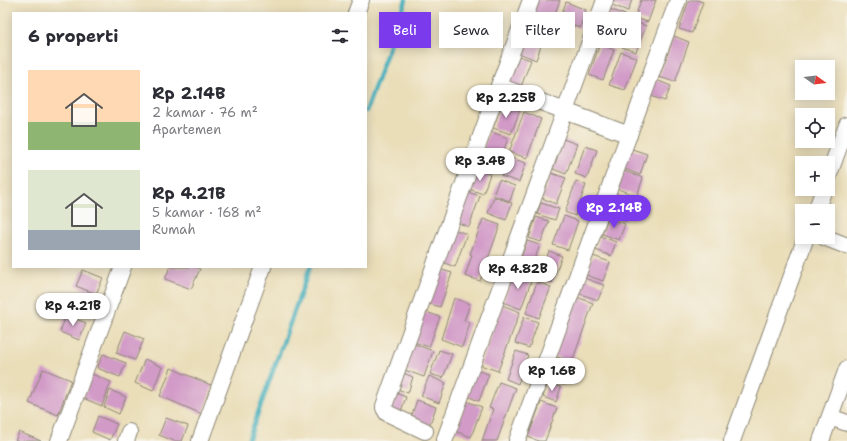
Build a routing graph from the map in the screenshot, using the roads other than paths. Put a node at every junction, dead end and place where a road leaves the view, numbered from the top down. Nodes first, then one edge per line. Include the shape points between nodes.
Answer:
1 (361, 0) edge
2 (531, 0) edge
3 (605, 0) edge
4 (678, 0) edge
5 (356, 12) edge
6 (499, 86) junction
7 (565, 111) junction
8 (847, 125) edge
9 (629, 135) junction
10 (835, 158) edge
11 (835, 241) edge
12 (803, 244) edge
13 (847, 246) edge
14 (123, 268) edge
15 (263, 268) edge
16 (847, 369) edge
17 (830, 417) junction
18 (847, 423) edge
19 (423, 436) edge
20 (448, 440) edge
21 (59, 441) edge
22 (200, 441) edge
23 (517, 441) edge
24 (732, 441) edge
25 (821, 441) edge

1 - 5 street
2 - 6 street
3 - 7 street
4 - 9 street
6 - 7 street
6 - 19 street via 384,406 387,413
7 - 9 street
7 - 20 street
8 - 10 street
9 - 23 street
11 - 13 street
12 - 24 street
14 - 21 street
15 - 22 street
16 - 17 street
17 - 18 street
17 - 25 street
19 - 20 street

